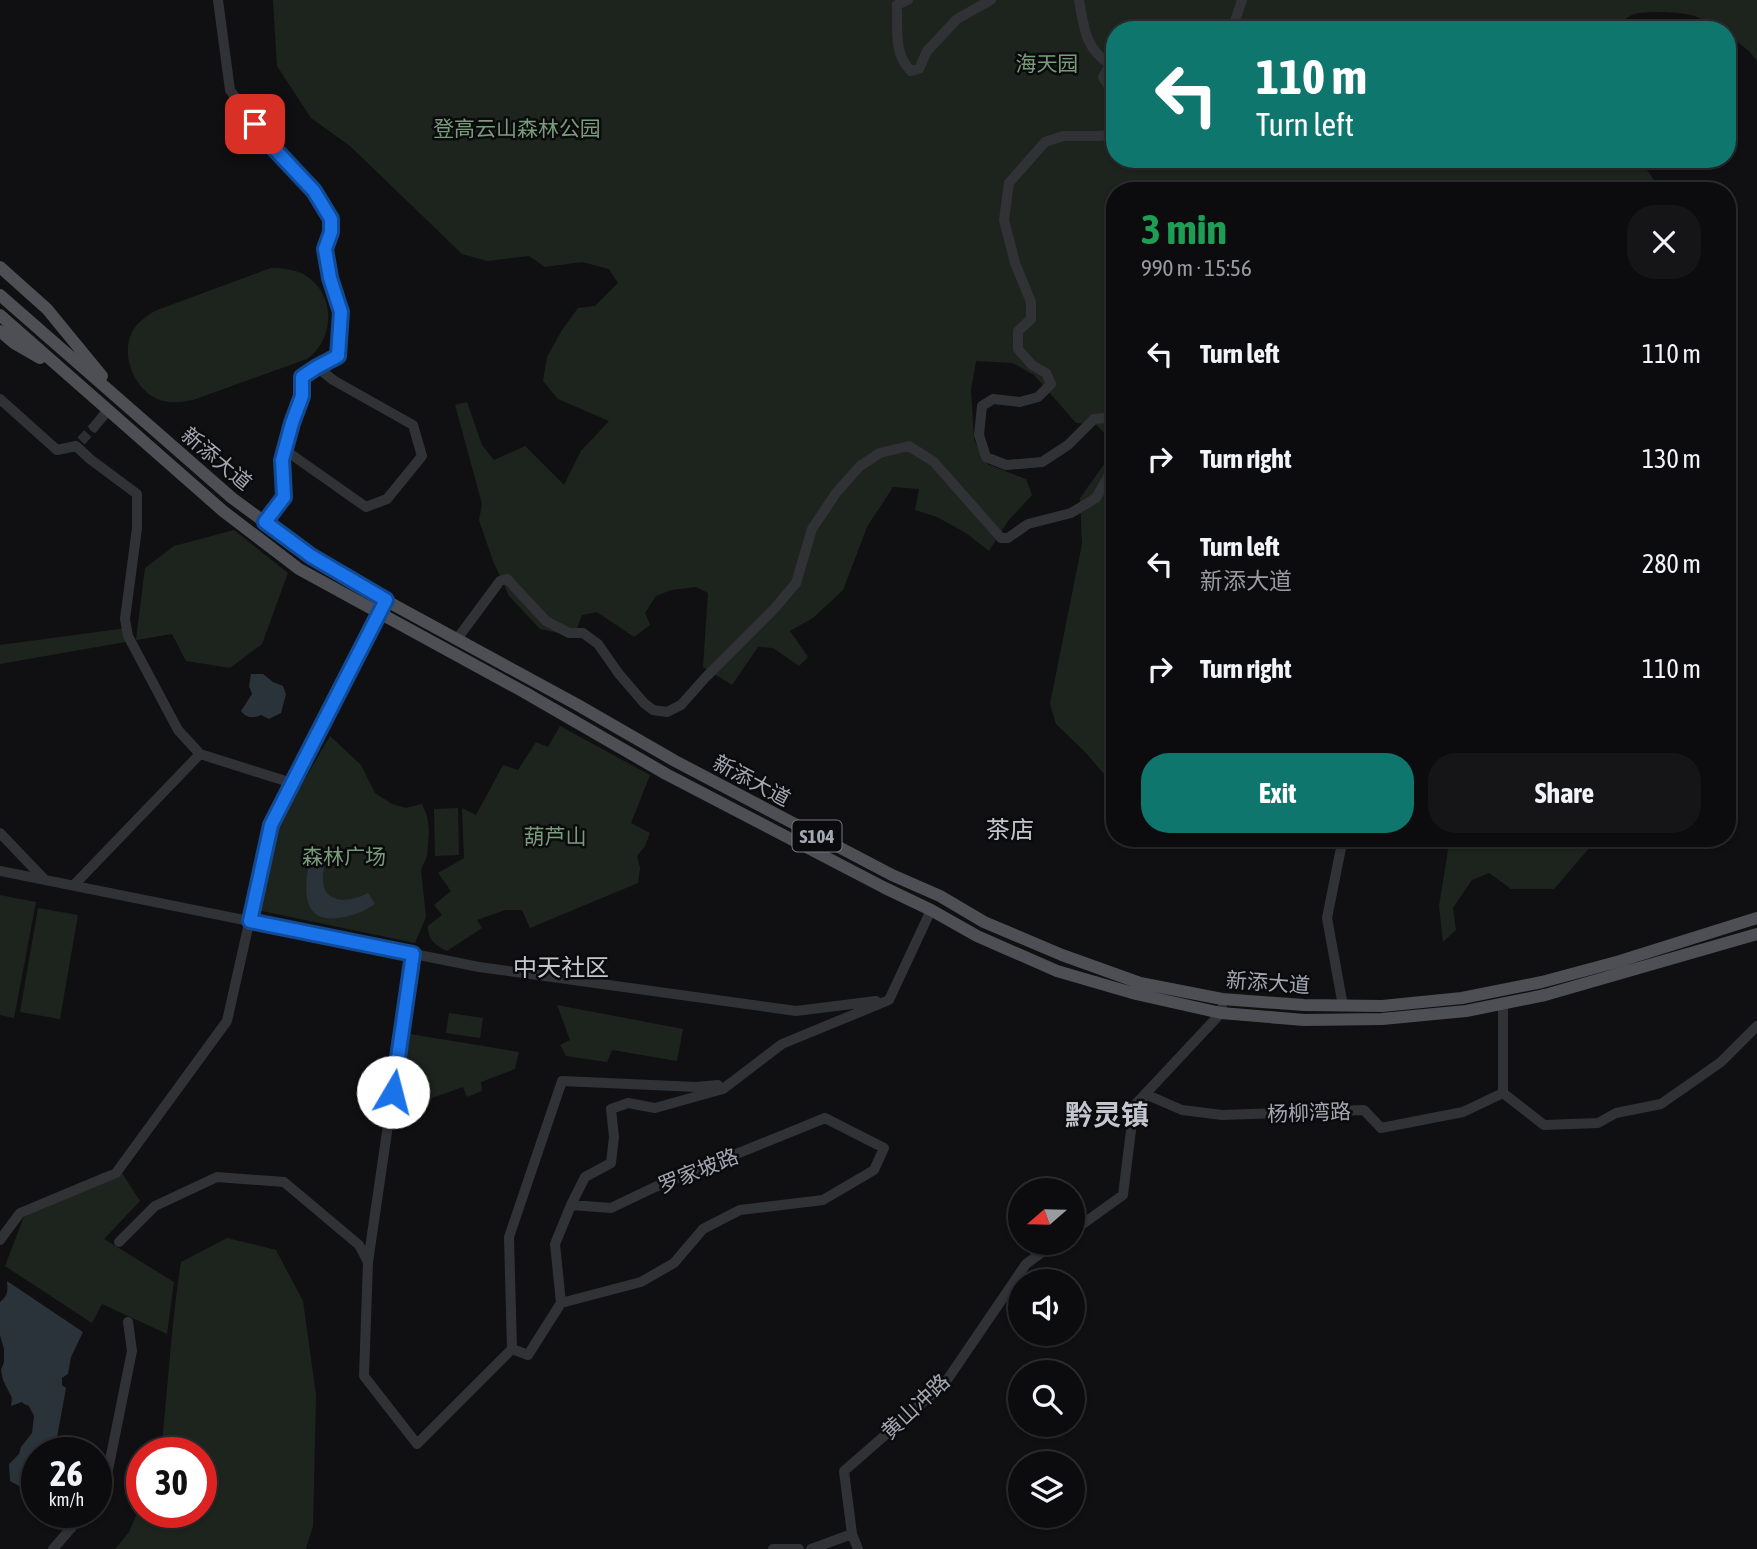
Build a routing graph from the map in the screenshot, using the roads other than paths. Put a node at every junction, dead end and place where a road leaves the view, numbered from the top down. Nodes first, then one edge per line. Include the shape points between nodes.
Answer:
1 (218, 0) edge
2 (908, 0) edge
3 (992, 0) edge
4 (1079, 0) edge
5 (1242, 0) edge
6 (1235, 21) edge
7 (1106, 60) edge
8 (1106, 135) edge
9 (0, 267) edge
10 (0, 295) edge
11 (0, 315) edge
12 (0, 331) edge
13 (0, 340) edge
14 (14, 343) junction
15 (317, 367) junction
16 (64, 371) junction
17 (0, 399) edge
18 (124, 404) junction
19 (108, 410) junction
20 (1106, 419) edge
21 (94, 427) tunnel mouth
22 (285, 450) junction
23 (1106, 481) edge
24 (265, 522) junction
25 (386, 600) junction
26 (379, 614) junction
27 (457, 639) junction
28 (200, 754) junction
29 (292, 783) junction
30 (0, 833) edge
31 (1341, 847) edge
32 (0, 870) edge
33 (44, 879) junction
34 (74, 886) junction
35 (931, 909) junction
36 (1757, 918) edge
37 (250, 921) junction
38 (1757, 934) edge
39 (413, 954) junction
40 (889, 999) junction
41 (1503, 1003) junction
42 (1222, 1006) junction
43 (1343, 1006) junction
44 (1757, 1026) edge
45 (731, 1083) junction
46 (1503, 1093) junction
47 (1145, 1094) junction
48 (571, 1205) junction
49 (1085, 1223) edge
50 (0, 1240) edge
51 (119, 1242) dead end
52 (1038, 1255) edge
53 (368, 1262) junction
54 (561, 1303) junction
55 (128, 1322) dead end
56 (512, 1349) junction
57 (112, 1450) edge
58 (71, 1528) edge
59 (53, 1549) edge
60 (773, 1549) edge
61 (799, 1549) edge
62 (858, 1549) edge

1 - 15 street via 230,90 268,142 314,191 331,219 325,249 341,312 338,356
2 - 3 street via 897,5 898,47 903,64 911,71 919,69 927,51 957,19
4 - 7 street via 1085,35 1098,57
5 - 6 street
8 - 20 street via 1063,136 1045,142 1009,183 1004,220 1031,302 1031,320 1018,331 1018,349 1046,373 1051,384 1038,397 1020,402 993,399 982,405 979,435 986,457 1006,465 1042,462 1068,446 1094,419
9 - 18 main road via 47,309
10 - 18 main road, 新添大道 / S104
11 - 16 main road, 新添大道 / S104
12 - 14 main road
13 - 14 street
14 - 16 main road
15 - 22 street via 302,377 302,396
15 - 22 street via 413,425 422,456 387,499 366,507
16 - 19 main road, 新添大道 / S104
17 - 28 street via 57,450 79,444 90,459 137,494 125,619 128,636 178,730
18 - 24 main road, 新添大道 / S104
19 - 21 street
19 - 26 main road, 新添大道 / S104 via 223,511 299,569
22 - 24 street via 284,497
23 - 27 street via 1096,498 1071,513 1028,524 1001,538 934,462 909,446 880,453 860,466 812,529 796,583 681,705 667,712 644,703 598,644 583,633 569,633 546,621 507,579 500,581
24 - 25 main road, 新添大道 / S104 via 311,556
25 - 26 street
25 - 27 main road, 新添大道 / S104
26 - 29 street
26 - 35 main road, 新添大道 / S104 via 666,774
27 - 42 main road, 新添大道 / S104 via 675,761 985,922 1140,983
28 - 29 street
28 - 34 street
29 - 37 street via 271,825
30 - 33 street
31 - 43 street via 1327,918
32 - 33 street
33 - 34 street
34 - 37 street
35 - 40 street
35 - 42 main road, 新添大道 / S104 via 977,936 1056,971 1136,994
36 - 43 main road, 新添大道 / S104 via 1528,984 1462,998
37 - 39 street
37 - 50 street via 227,1021 116,1173 20,1213
38 - 41 main road, 新添大道 / S104
39 - 40 street via 796,1011
39 - 53 street
40 - 45 street via 782,1044
41 - 42 main road, 新添大道 / S104 via 1382,1019 1304,1020
41 - 46 street
42 - 43 main road, 新添大道 / S104
42 - 47 street
44 - 46 street via 1721,1062 1661,1104 1616,1113 1598,1123 1544,1125
45 - 48 street via 655,1108 628,1103 611,1109 611,1163 585,1177
45 - 56 street via 696,1087 562,1081 509,1237
46 - 47 street, 杨柳湾路 via 1464,1112 1381,1128 1364,1110 1222,1115 1182,1110
47 - 49 street via 1134,1106 1124,1195
48 - 54 street via 555,1244
48 - 54 street, 罗家坡路 via 611,1208 825,1118 884,1148 874,1170 823,1200 740,1210 703,1229 674,1263 641,1282
51 - 53 street via 155,1206 217,1177 284,1182 359,1245
52 - 62 street, 黄山冲路 via 1026,1264 945,1383 844,1471
53 - 56 street via 364,1376 418,1444
54 - 56 street via 528,1355
55 - 57 street via 132,1351
58 - 59 street
60 - 61 street

